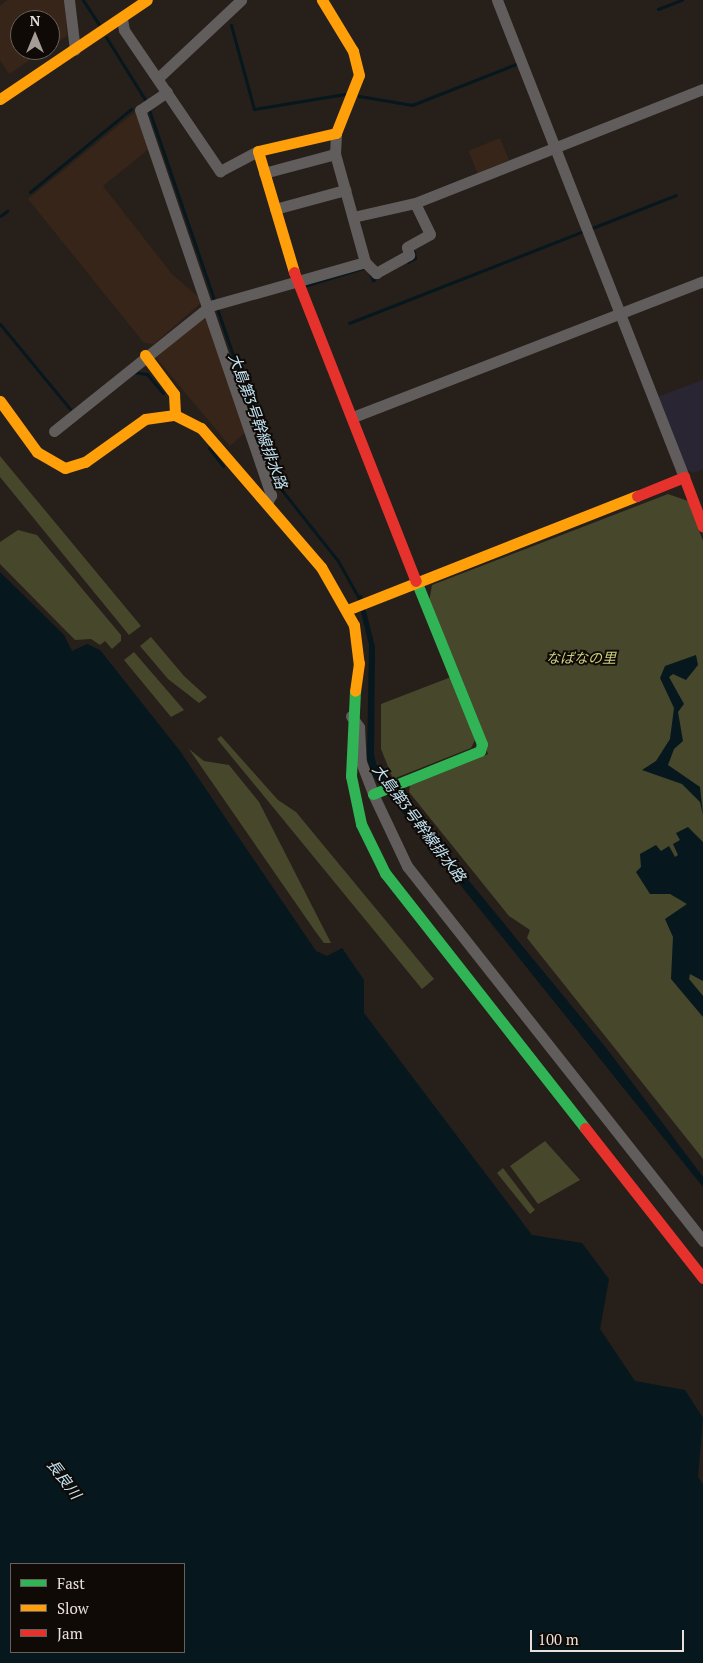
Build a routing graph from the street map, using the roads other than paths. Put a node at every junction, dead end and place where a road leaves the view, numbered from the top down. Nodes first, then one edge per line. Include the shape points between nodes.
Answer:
1 (69, 0) edge
2 (147, 0) edge
3 (242, 0) edge
4 (322, 0) edge
5 (497, 0) edge
6 (118, 21) junction
7 (75, 50) junction
8 (158, 78) junction
9 (703, 89) edge
10 (167, 92) junction
11 (0, 99) edge
12 (336, 133) junction
13 (555, 147) junction
14 (258, 151) junction
15 (336, 154) junction
16 (264, 173) junction
17 (345, 190) junction
18 (414, 203) junction
19 (275, 209) junction
20 (353, 217) junction
21 (365, 262) junction
22 (296, 280) junction
23 (703, 281) edge
24 (215, 305) junction
25 (620, 313) junction
26 (145, 355) junction
27 (0, 401) edge
28 (175, 415) junction
29 (353, 418) junction
30 (54, 431) dead end
31 (684, 477) junction
32 (267, 503) junction
33 (703, 527) edge
34 (416, 582) junction
35 (351, 608) junction
36 (351, 716) junction
37 (377, 792) junction
38 (703, 1241) edge
39 (703, 1278) edge

1 - 7 street
2 - 6 main road
3 - 8 street
4 - 12 main road via 353,51 359,75
5 - 13 street
6 - 7 main road
6 - 8 street
7 - 11 main road
8 - 10 street
9 - 13 street
10 - 14 street via 220,171
10 - 24 street via 147,105
12 - 14 main road
12 - 15 street
13 - 18 street
13 - 25 street
14 - 16 main road
15 - 16 street
15 - 17 street
16 - 19 main road
17 - 19 street
17 - 20 street
18 - 20 street
18 - 21 street via 430,234 407,247 409,255 376,273
19 - 22 main road
20 - 21 street
21 - 22 street
22 - 24 street
22 - 29 main road
23 - 25 street
24 - 26 street
24 - 32 street via 271,495
25 - 29 street
25 - 31 street
26 - 28 main road via 174,394
26 - 30 street
27 - 28 main road via 37,452 55,466 65,468 84,462 145,419
28 - 32 main road via 201,428
29 - 34 main road
31 - 33 main road
31 - 34 main road
32 - 35 main road
34 - 35 main road
34 - 37 main road via 482,744 480,751
35 - 36 main road via 359,663
36 - 37 street via 359,728 361,762
36 - 39 main road via 356,800 385,873
37 - 38 street via 407,866

